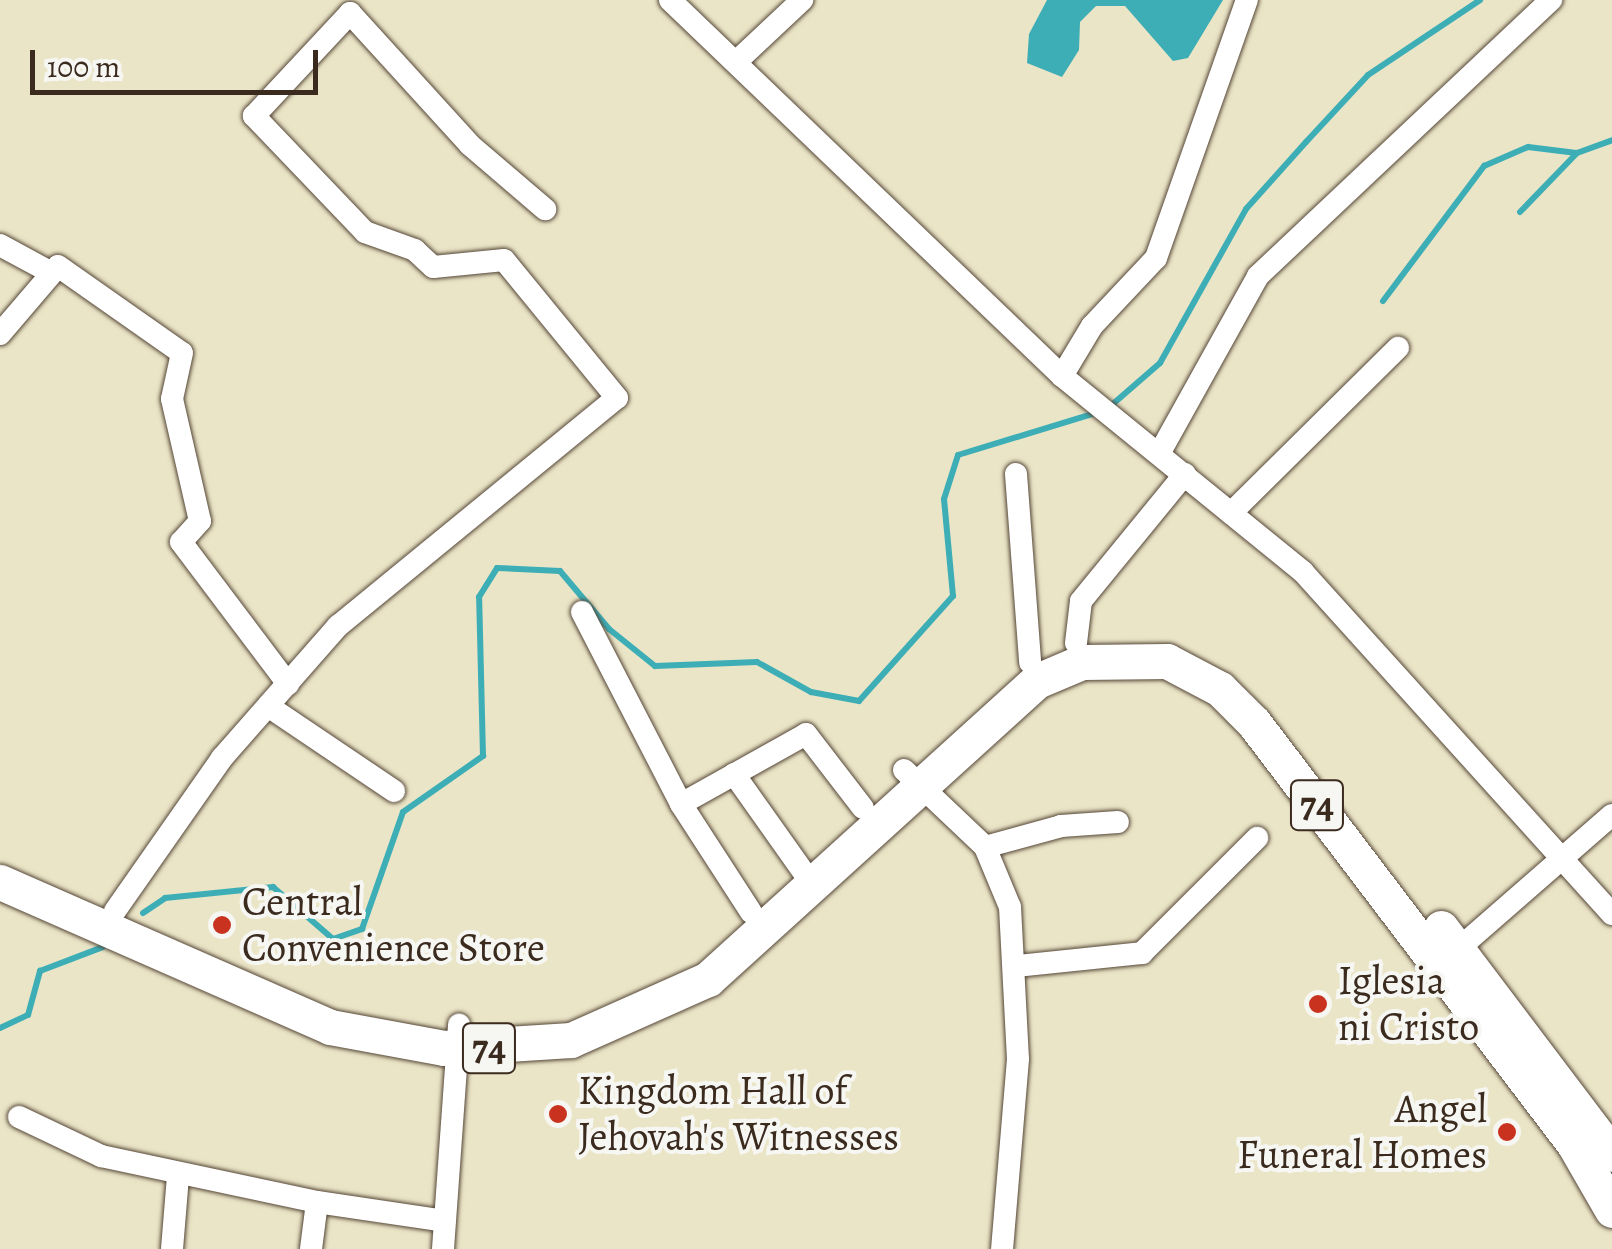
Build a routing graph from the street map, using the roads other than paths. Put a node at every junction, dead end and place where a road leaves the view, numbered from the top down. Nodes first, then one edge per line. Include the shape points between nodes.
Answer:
1 (670, 0) edge
2 (802, 0) edge
3 (1247, 0) edge
4 (1551, 0) edge
5 (736, 62) junction
6 (544, 210) dead end
7 (0, 245) edge
8 (50, 272) junction
9 (0, 334) edge
10 (1398, 348) dead end
11 (1062, 376) junction
12 (1159, 454) junction
13 (1016, 474) dead end
14 (1185, 474) junction
15 (1231, 513) junction
16 (582, 612) dead end
17 (1076, 643) junction
18 (1030, 662) junction
19 (288, 684) junction
20 (268, 706) junction
21 (734, 774) junction
22 (912, 777) junction
23 (394, 791) dead end
24 (681, 804) junction
25 (863, 808) junction
26 (1612, 815) edge
27 (1118, 822) dead end
28 (1257, 838) dead end
29 (985, 847) junction
30 (0, 856) edge
31 (1563, 859) junction
32 (806, 876) junction
33 (0, 882) edge
34 (115, 912) junction
35 (752, 912) junction
36 (1612, 914) edge
37 (1448, 958) junction
38 (1017, 966) junction
39 (645, 1003) junction
40 (458, 1036) junction
41 (19, 1117) dead end
42 (1612, 1154) edge
43 (178, 1176) junction
44 (317, 1202) junction
45 (1612, 1210) edge
46 (445, 1221) junction
47 (172, 1249) edge
48 (310, 1249) edge
49 (443, 1249) edge
50 (1002, 1249) edge

1 - 5 street
2 - 5 street
3 - 11 street via 1156,258 1092,326
4 - 12 street via 1258,276
5 - 11 street
6 - 19 street via 470,145 350,13 254,116 365,232 415,250 433,268 504,260 617,398 403,568
7 - 8 street
8 - 9 street
8 - 19 street via 58,266 83,277 182,353 172,400 200,521 181,542
10 - 15 street
11 - 12 street
12 - 14 street
13 - 18 street
14 - 15 street
14 - 17 street via 1081,600
15 - 31 street via 1354,624
16 - 24 street
17 - 18 main road, 74
17 - 37 main road, 74 via 1172,642 1233,672
18 - 22 main road, 74
19 - 20 street
20 - 23 street
20 - 34 street
21 - 24 street
21 - 25 street via 811,735
21 - 32 street
22 - 25 main road, 74
22 - 29 street
22 - 32 main road, 74
22 - 37 main road, 74 via 1058,669 1114,657 1167,662 1220,689 1254,724
24 - 35 street
25 - 32 main road, 74
26 - 31 street
27 - 29 street
28 - 38 street via 1142,953
29 - 38 street via 1010,907
30 - 34 main road, 74
31 - 36 street
31 - 37 street
32 - 35 main road, 74
32 - 39 main road, 74 via 708,979
33 - 40 main road, 74 via 281,1012
34 - 40 main road, 74 via 312,999
35 - 39 main road, 74
37 - 42 main road, 74
37 - 45 main road, 74
38 - 50 street
39 - 40 main road, 74 via 571,1040
40 - 46 street
41 - 43 street via 88,1151
43 - 44 street
43 - 47 street
44 - 46 street
44 - 48 street
46 - 49 street

